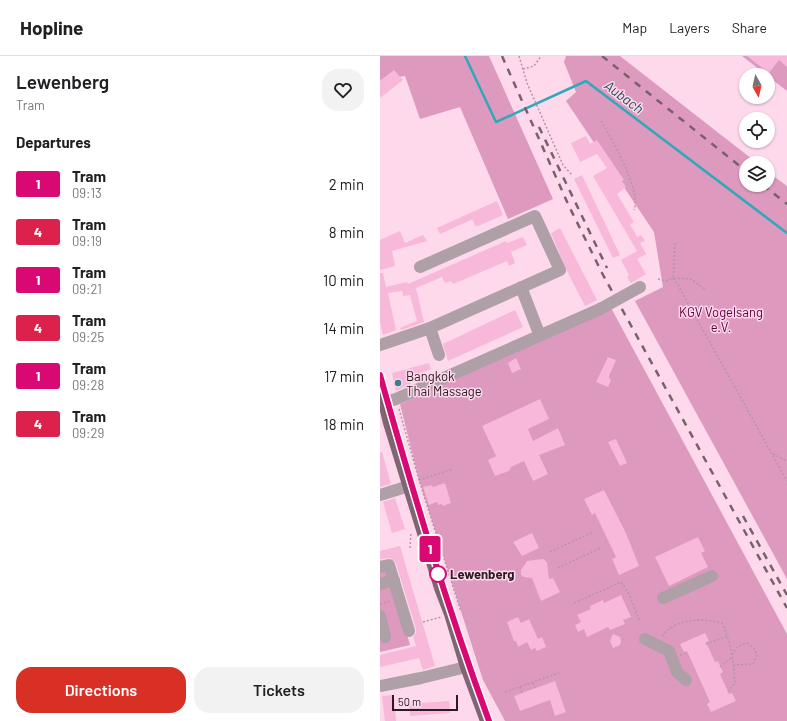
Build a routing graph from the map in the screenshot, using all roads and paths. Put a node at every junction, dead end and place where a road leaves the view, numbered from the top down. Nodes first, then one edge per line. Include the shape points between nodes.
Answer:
1 (519, 56) edge
2 (541, 56) edge
3 (522, 69) junction
4 (601, 121) dead end
5 (572, 175) dead end
6 (634, 210) dead end
7 (675, 243) dead end
8 (420, 267) dead end
9 (673, 278) junction
10 (658, 279) dead end
11 (522, 287) junction
12 (640, 287) dead end
13 (706, 290) dead end
14 (430, 328) junction
15 (540, 336) junction
16 (380, 345) edge
17 (439, 355) dead end
18 (380, 386) edge
19 (396, 399) junction
20 (384, 403) junction
21 (385, 424) edge
22 (772, 453) junction
23 (787, 461) edge
24 (453, 469) dead end
25 (787, 481) edge
26 (414, 483) junction
27 (380, 495) edge
28 (592, 532) dead end
29 (600, 548) dead end
30 (550, 552) dead end
31 (380, 567) edge
32 (558, 568) dead end
33 (712, 576) dead end
34 (394, 580) junction
35 (380, 584) edge
36 (663, 598) dead end
37 (574, 603) dead end
38 (456, 613) junction
39 (380, 616) edge
40 (423, 622) dead end
41 (640, 622) dead end
42 (409, 631) dead end
43 (728, 636) junction
44 (385, 637) dead end
45 (645, 639) dead end
46 (706, 644) dead end
47 (658, 645) junction
48 (732, 656) junction
49 (734, 665) junction
50 (466, 667) junction
51 (720, 667) dead end
52 (559, 673) dead end
53 (686, 680) dead end
54 (533, 682) junction
55 (380, 686) edge
56 (520, 687) junction
57 (535, 688) dead end
58 (728, 691) dead end
59 (505, 692) dead end
60 (522, 693) dead end
61 (486, 721) edge

1 - 3 path
2 - 3 path via 534,66
3 - 5 path via 563,165
4 - 6 path via 632,185
7 - 9 path
8 - 11 street via 535,216 560,270
9 - 10 path via 666,282
9 - 13 path via 691,279
9 - 22 path
11 - 14 street
11 - 15 street
12 - 15 street, bridge via 600,309
14 - 16 street
14 - 17 street
15 - 19 street
18 - 20 main road
19 - 20 street
19 - 26 path
20 - 21 main road
21 - 26 main road
22 - 23 path
22 - 25 path
24 - 26 path
26 - 27 street
26 - 38 path
26 - 38 main road via 440,588
28 - 30 path
29 - 32 path
31 - 34 street via 389,565
33 - 36 street
34 - 35 street
34 - 42 street
37 - 41 path via 621,582 629,594
38 - 40 path
38 - 50 main road
39 - 44 street
43 - 46 path
43 - 47 path via 722,623 706,619 687,621 671,627
43 - 48 path
45 - 47 street
47 - 53 street via 669,651 677,672
48 - 49 path
48 - 49 path via 735,648 747,643 754,648 757,656 753,664
48 - 51 path
49 - 58 path via 734,684
50 - 55 street
50 - 61 main road
52 - 54 path
54 - 56 path
54 - 57 path
56 - 59 path
56 - 60 path

